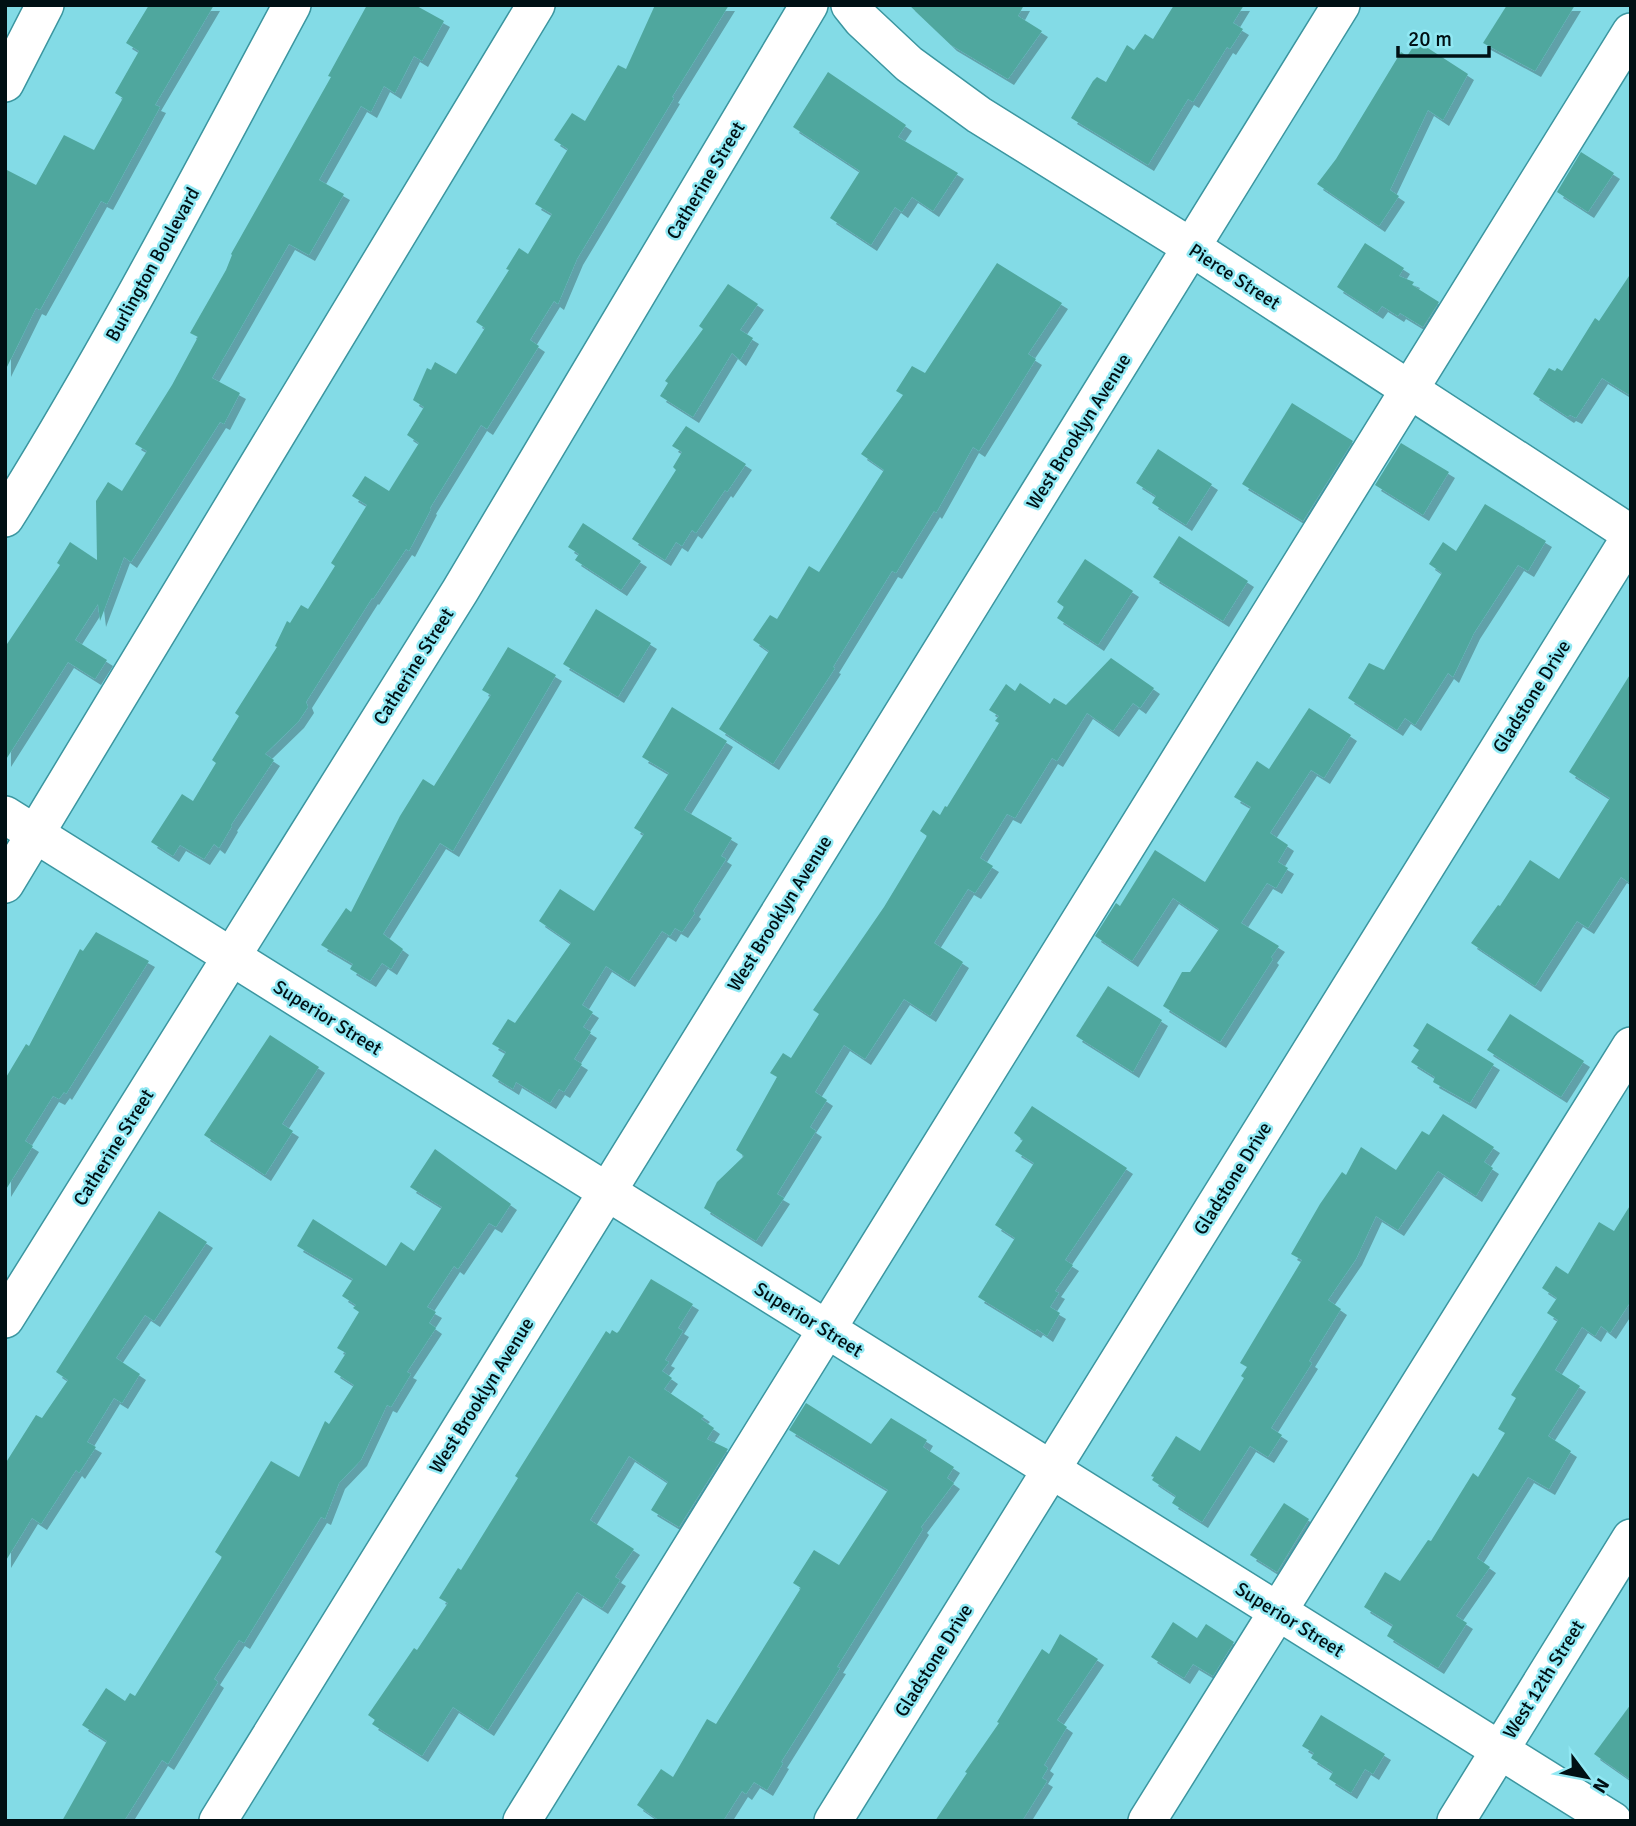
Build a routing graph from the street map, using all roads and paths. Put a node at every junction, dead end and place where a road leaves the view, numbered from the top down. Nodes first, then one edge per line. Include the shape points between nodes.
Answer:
1 (45, 5) edge
2 (292, 5) edge
3 (536, 5) edge
4 (809, 5) edge
5 (850, 5) edge
6 (1341, 5) edge
7 (1631, 32) edge
8 (5, 83) edge
9 (1191, 247) junction
10 (1410, 388) junction
11 (5, 518) edge
12 (1631, 535) edge
13 (5, 815) edge
14 (36, 834) junction
15 (5, 884) edge
16 (232, 957) junction
17 (1631, 1046) edge
18 (606, 1192) junction
19 (5, 1319) edge
20 (825, 1329) junction
21 (1051, 1469) junction
22 (1631, 1538) edge
23 (1277, 1610) junction
24 (1499, 1750) junction
25 (218, 1821) edge
26 (522, 1821) edge
27 (833, 1821) edge
28 (1147, 1821) edge
29 (1455, 1821) edge
30 (1613, 1821) edge

1 - 8 street
2 - 11 street, Burlington Boulevard via 149,272
3 - 14 street
4 - 16 street, Catherine Street via 460,591
5 - 9 street, Pierce Street via 909,64 979,116
6 - 9 street, West Brooklyn Avenue
7 - 10 street
9 - 10 street, Pierce Street
9 - 18 street, West Brooklyn Avenue
10 - 12 street, Pierce Street
10 - 20 street
12 - 21 street, Gladstone Drive
13 - 14 street, Superior Street
14 - 15 street
14 - 16 street, Superior Street
16 - 18 street, Superior Street
16 - 19 street, Catherine Street
17 - 23 street
18 - 20 street, Superior Street
18 - 25 street, West Brooklyn Avenue
20 - 21 street, Superior Street
20 - 26 street
21 - 23 street, Superior Street
21 - 27 street, Gladstone Drive
22 - 24 street, West 12th Street
23 - 24 street, Superior Street
23 - 28 street
24 - 29 street, West 12th Street
24 - 30 street, Superior Street

